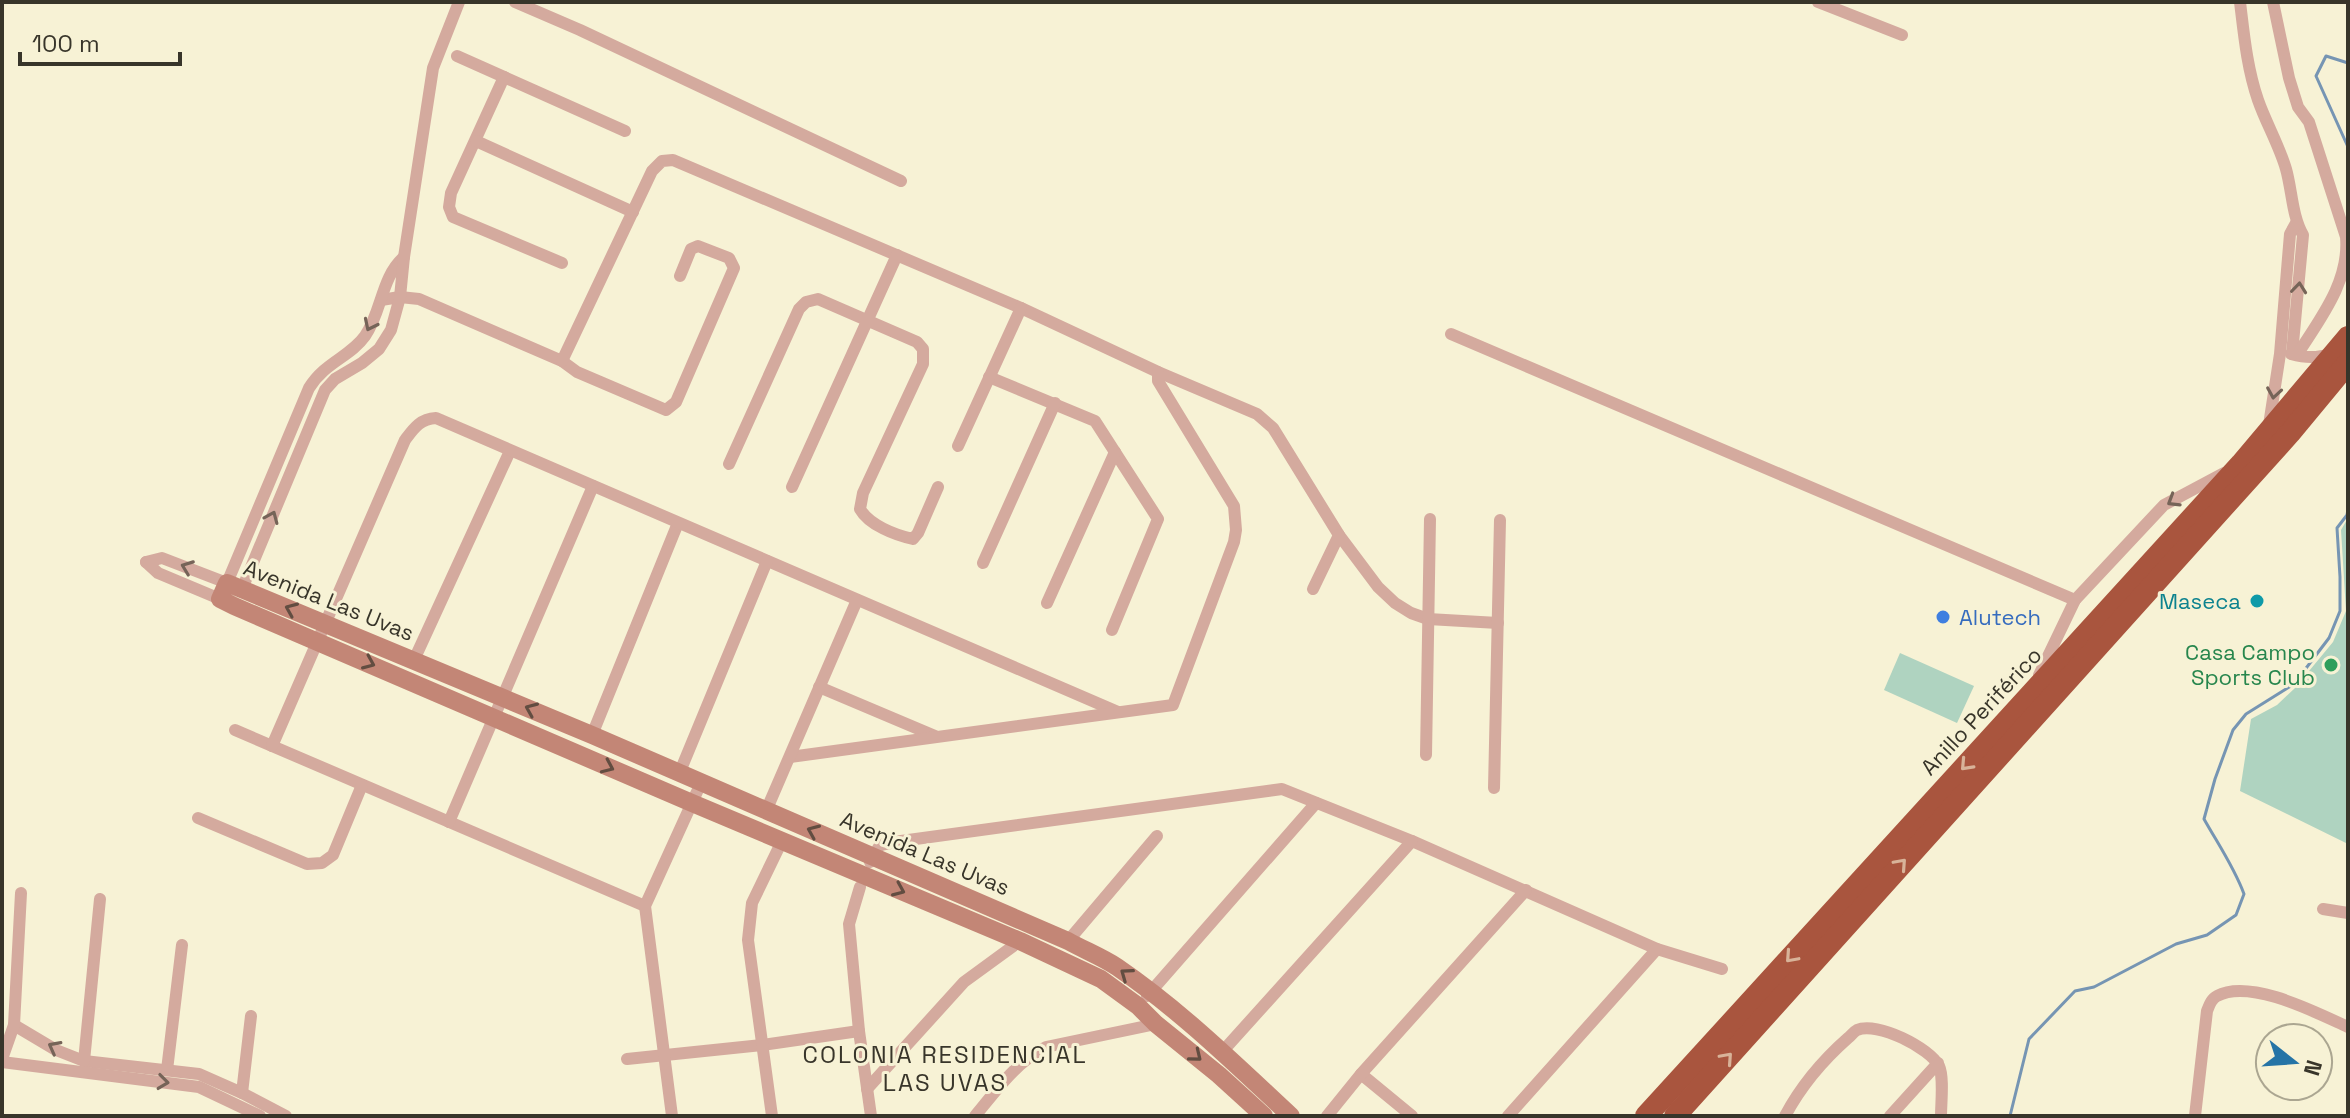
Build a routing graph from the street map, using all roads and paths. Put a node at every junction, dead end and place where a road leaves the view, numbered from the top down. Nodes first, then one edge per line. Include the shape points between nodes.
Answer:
1 (459, 2) edge
2 (515, 2) edge
3 (2240, 2) edge
4 (2273, 2) edge
5 (1827, 4) edge
6 (1902, 35) dead end
7 (457, 56) dead end
8 (504, 77) junction
9 (625, 131) dead end
10 (476, 141) junction
11 (901, 181) dead end
12 (633, 212) junction
13 (897, 255) junction
14 (404, 257) junction
15 (562, 263) dead end
16 (680, 276) dead end
17 (400, 297) junction
18 (381, 300) junction
19 (1021, 308) junction
20 (868, 319) junction
21 (1451, 334) dead end
22 (2344, 351) edge
23 (2289, 355) junction
24 (562, 361) junction
25 (1158, 372) junction
26 (989, 377) junction
27 (1055, 403) junction
28 (2268, 432) junction
29 (958, 446) dead end
30 (510, 451) junction
31 (1115, 452) junction
32 (729, 464) dead end
33 (2241, 464) junction
34 (593, 486) junction
35 (792, 487) dead end
36 (938, 487) dead end
37 (1430, 519) dead end
38 (1500, 520) dead end
39 (678, 523) junction
40 (1339, 535) junction
41 (767, 561) junction
42 (983, 563) dead end
43 (1313, 589) dead end
44 (230, 590) junction
45 (857, 600) junction
46 (2075, 600) junction
47 (1047, 603) dead end
48 (1428, 619) junction
49 (324, 623) junction
50 (1498, 623) junction
51 (1112, 630) dead end
52 (317, 641) junction
53 (414, 660) junction
54 (819, 687) junction
55 (502, 698) junction
56 (2028, 698) junction
57 (1118, 712) junction
58 (494, 717) junction
59 (235, 730) dead end
60 (592, 735) junction
61 (938, 737) junction
62 (272, 746) junction
63 (1426, 755) dead end
64 (790, 757) junction
65 (679, 774) junction
66 (701, 783) junction
67 (362, 785) junction
68 (1494, 788) dead end
69 (692, 803) junction
70 (1316, 803) junction
71 (766, 811) junction
72 (198, 818) dead end
73 (449, 822) junction
74 (1157, 836) dead end
75 (782, 841) junction
76 (1412, 841) junction
77 (872, 857) junction
78 (862, 881) junction
79 (1526, 890) junction
80 (21, 893) dead end
81 (100, 899) dead end
82 (645, 906) junction
83 (2323, 909) dead end
84 (2348, 913) edge
85 (1020, 941) junction
86 (1068, 941) junction
87 (182, 945) dead end
88 (1657, 949) junction
89 (1722, 969) dead end
90 (1144, 999) junction
91 (251, 1016) dead end
92 (1156, 1024) junction
93 (14, 1025) junction
94 (2348, 1027) edge
95 (859, 1031) junction
96 (762, 1045) junction
97 (1222, 1052) junction
98 (664, 1055) junction
99 (627, 1059) dead end
100 (2, 1060) edge
101 (84, 1061) junction
102 (1938, 1063) junction
103 (167, 1070) junction
104 (1361, 1074) junction
105 (1703, 1084) junction
106 (867, 1089) junction
107 (242, 1093) junction
108 (1647, 1115) edge
109 (260, 1116) edge
110 (286, 1116) edge
111 (672, 1116) edge
112 (772, 1116) edge
113 (871, 1116) edge
114 (975, 1116) edge
115 (1264, 1116) edge
116 (1291, 1116) edge
117 (1327, 1116) edge
118 (1412, 1116) edge
119 (1508, 1116) edge
120 (1675, 1116) edge
121 (1686, 1116) edge
122 (1785, 1116) edge
123 (1890, 1116) edge
124 (1941, 1116) edge
125 (2195, 1116) edge

1 - 14 street via 433,68
2 - 11 street
3 - 23 street via 2247,62 2296,211 2290,234
4 - 23 street via 2289,78 2309,122 2348,250 2340,284
5 - 6 street
7 - 8 street
8 - 9 street
8 - 10 street
10 - 12 street
10 - 15 street via 451,193 453,217
12 - 13 street via 652,171 662,161 673,160
12 - 24 street
13 - 19 street
13 - 20 street
14 - 17 street
14 - 18 street
16 - 24 street via 691,249 698,246 729,258 734,268 676,402 666,410
17 - 18 street
17 - 24 street via 419,299
44 -> 17 street via 325,390 379,349 391,330
18 -> 44 street via 366,335 309,388
19 - 25 street
19 - 26 street
20 - 32 street via 818,299 799,309
20 - 35 street
20 - 36 street via 917,342 923,364 860,509 865,519 913,539
21 - 46 street
22 - 23 street via 2318,358
22 - 28 highway, Anillo Periférico
105 -> 22 highway, Anillo Periférico via 2290,433
23 -> 28 street
25 - 40 street via 1257,414 1273,428
25 - 57 street via 1158,381 1234,506 1236,530 1173,705
26 - 27 street
26 - 29 street
27 - 31 street via 1095,421
27 - 42 street
28 - 33 highway, Anillo Periférico
30 - 34 street
30 - 49 street via 436,418 420,422 405,440
30 - 53 street
31 - 47 street
31 - 51 street via 1158,519
33 -> 46 street via 2164,505
33 - 56 highway, Anillo Periférico
34 - 39 street
34 - 55 street
37 - 48 street
38 - 50 street
39 - 41 street
39 - 60 street
40 - 43 street
40 - 48 street via 1378,587 1395,603
41 - 45 street
41 - 65 street
44 -> 44 street via 162,558 146,562 158,573
49 -> 44 street, Avenida Las Uvas
44 - 52 street, Avenida Las Uvas
45 - 54 street
45 - 57 street
46 - 56 street
48 - 50 street
48 - 63 street
49 - 52 street
49 - 53 street, Avenida Las Uvas
50 - 68 street
52 -> 58 street, Avenida Las Uvas
52 - 62 street
53 - 55 street, Avenida Las Uvas
54 - 61 street
54 - 64 street
55 - 58 street
60 -> 55 street, Avenida Las Uvas
56 -> 108 highway, Anillo Periférico
57 - 61 street
58 -> 69 street, Avenida Las Uvas
58 - 73 street
59 - 62 street
60 - 65 street, Avenida Las Uvas
61 - 64 street
62 - 67 street
64 - 71 street
65 - 66 street, Avenida Las Uvas
66 - 69 street
66 - 71 street, Avenida Las Uvas
67 - 72 street via 333,855 322,863 307,864
67 - 73 street
69 - 75 street, Avenida Las Uvas
69 - 82 street
70 - 76 street
70 - 77 street via 1282,789 901,841 880,845
70 - 90 street
77 -> 71 street, Avenida Las Uvas
73 - 82 street
74 - 86 street
75 - 78 street, Avenida Las Uvas
75 - 96 street via 752,903 748,940
76 - 79 street
76 - 97 street
77 - 78 street
77 - 86 street, Avenida Las Uvas
78 -> 85 street, Avenida Las Uvas
78 - 95 street via 849,924
79 - 88 street
79 - 104 street
80 - 93 street
81 - 101 street
82 - 98 street
83 - 84 street
85 - 90 street, Avenida Las Uvas
85 - 106 street via 964,982
90 -> 86 street, Avenida Las Uvas via 1114,965
87 - 103 street
88 - 89 street
88 - 119 street
90 - 92 street, Avenida Las Uvas
90 - 97 street, Avenida Las Uvas
91 - 107 street
92 - 114 street via 1032,1054
92 -> 115 street, Avenida Las Uvas
93 - 100 street
101 -> 93 street
94 - 125 street via 2275,995 2218,995 2207,1011
95 - 96 street
95 - 106 street
96 - 98 street
96 - 112 street
97 - 116 street, Avenida Las Uvas
98 - 99 street
98 - 111 street
100 -> 109 street via 199,1087
101 - 103 street
102 - 122 street via 1903,1038 1874,1028 1857,1030 1812,1076
102 - 123 street
102 - 124 street
103 - 107 street via 199,1074
104 - 117 street
104 - 118 street
105 - 120 highway, Anillo Periférico
105 - 121 highway
106 - 113 street
107 - 110 street

